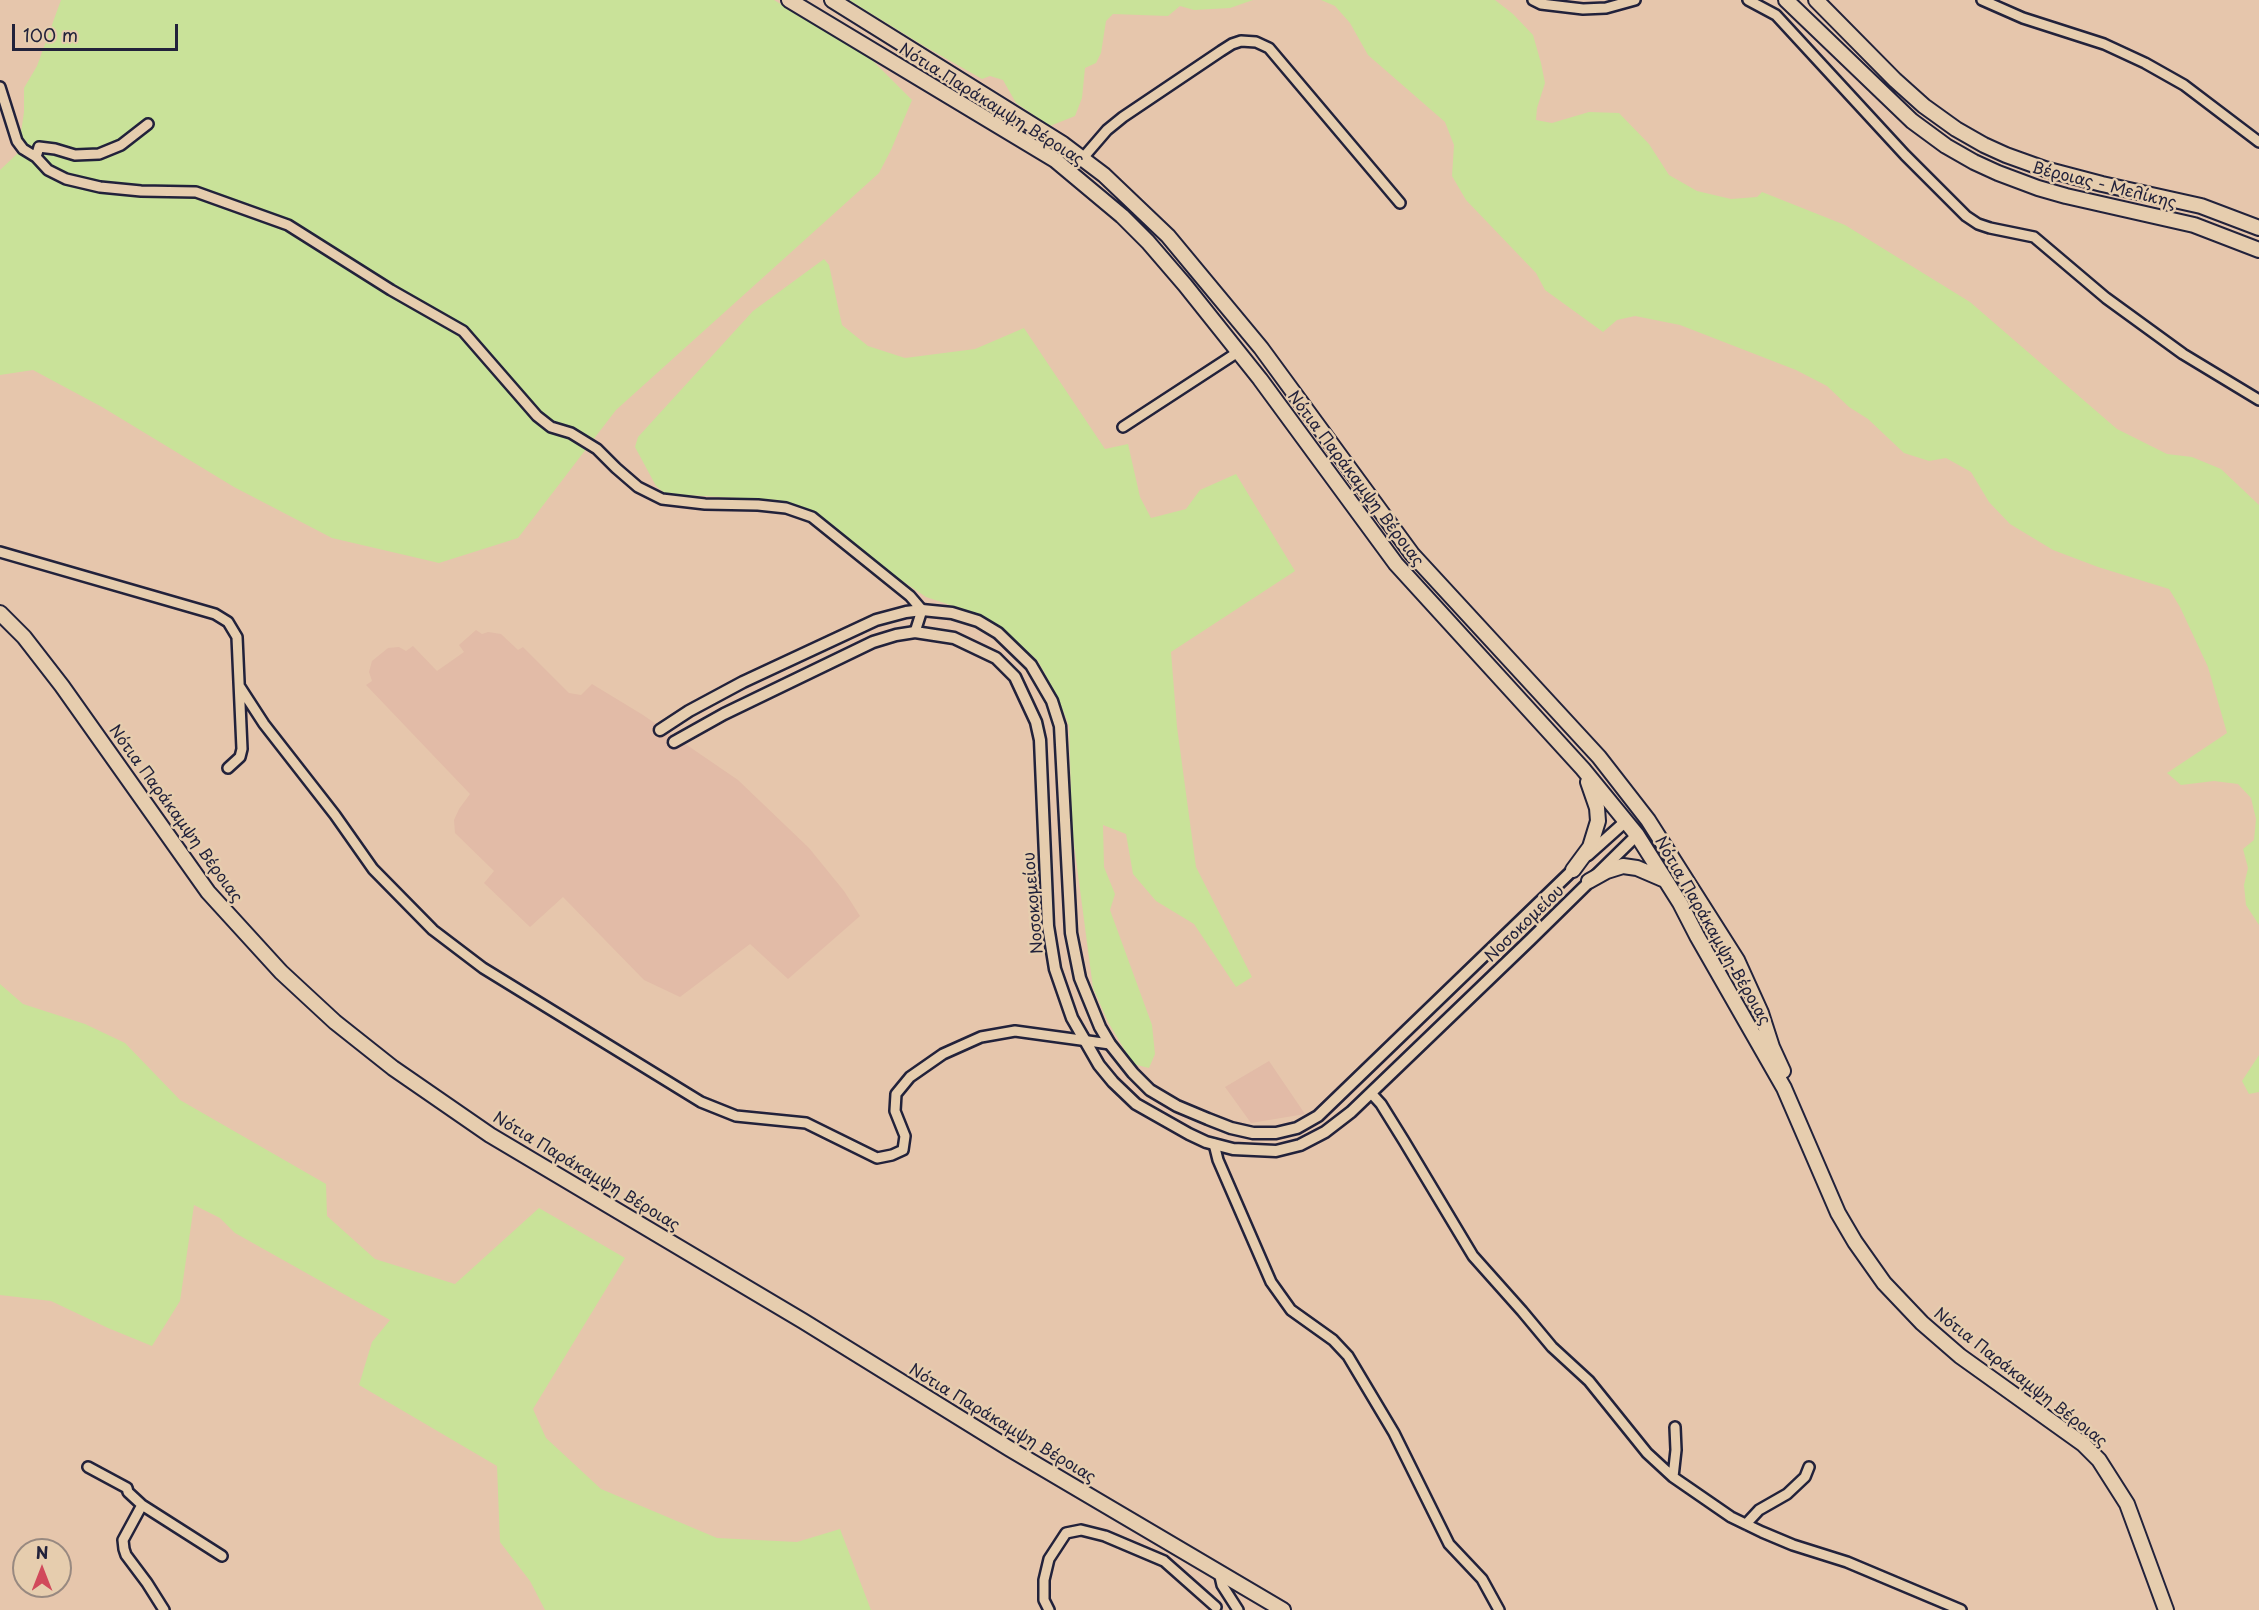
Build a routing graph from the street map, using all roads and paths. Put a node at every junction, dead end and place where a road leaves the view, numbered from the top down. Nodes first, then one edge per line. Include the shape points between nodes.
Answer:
1 (789, 0) edge
2 (832, 0) edge
3 (1533, 0) edge
4 (1635, 0) edge
5 (1748, 0) edge
6 (1786, 0) edge
7 (1816, 0) edge
8 (1982, 0) edge
9 (0, 87) edge
10 (2, 101) edge
11 (148, 124) dead end
12 (2259, 142) edge
13 (36, 157) junction
14 (1082, 159) junction
15 (1400, 203) dead end
16 (2259, 228) edge
17 (2259, 250) edge
18 (1239, 352) junction
19 (2259, 400) edge
20 (1123, 427) dead end
21 (0, 552) edge
22 (922, 610) junction
23 (0, 614) edge
24 (915, 632) junction
25 (240, 687) junction
26 (660, 730) dead end
27 (674, 742) dead end
28 (228, 768) dead end
29 (1583, 769) junction
30 (1648, 820) junction
31 (1626, 821) junction
32 (1636, 835) junction
33 (1573, 870) junction
34 (1665, 880) junction
35 (1589, 881) junction
36 (1085, 1040) junction
37 (1110, 1044) junction
38 (1784, 1088) junction
39 (1371, 1093) junction
40 (1214, 1144) junction
41 (1675, 1427) dead end
42 (88, 1467) dead end
43 (1809, 1467) dead end
44 (1673, 1477) junction
45 (142, 1505) junction
46 (1746, 1524) junction
47 (222, 1556) dead end
48 (1219, 1572) junction
49 (1216, 1607) dead end
50 (165, 1610) edge
51 (1049, 1610) edge
52 (1238, 1610) edge
53 (1283, 1610) edge
54 (1499, 1610) edge
55 (1961, 1610) edge
56 (2166, 1610) edge

1 - 18 main road, Νότια Παράκαμψη Βέροιας via 1054,160 1094,191 1148,242
2 - 14 main road, Νότια Παράκαμψη Βέροιας
3 - 4 street via 1583,9
5 - 19 street via 1776,15 1966,216 1990,228 2034,237 2106,298 2183,354
6 - 17 main road, Βέροιας - Μελίκης via 1912,121 1974,162 2066,196 2194,225
7 - 16 main road, Βέροιας - Μελίκης via 1924,106 1984,144 2045,169 2201,206
8 - 12 street via 2145,63 2184,85
9 - 10 street
10 - 13 street via 17,141
11 - 13 street via 121,145 99,154 75,155 39,147
13 - 22 street via 48,170 66,179 100,187 196,192 288,225 463,331 537,416 597,449 638,487 662,499 786,508 812,517
14 - 15 street via 1123,117 1221,51 1241,41 1256,42 1269,48
14 - 30 main road, Νότια Παράκαμψη Βέροιας via 1168,236 1261,348 1412,554 1599,757
18 - 20 street
18 - 29 main road, Νότια Παράκαμψη Βέροιας via 1396,564
21 - 25 street via 215,614 228,622 237,637
22 - 24 street
22 - 26 street, Νοσοκομείου via 876,620 743,682
22 - 37 street, Νοσοκομείου via 978,621 998,633 1031,665 1052,701 1060,726 1071,933 1080,978
23 - 48 main road, Νότια Παράκαμψη Βέροιας via 24,637 62,686 208,892 280,972 385,1062 499,1140
24 - 27 street, Νοσοκομείου via 873,642
24 - 36 street, Νοσοκομείου via 954,638 996,658 1015,677 1036,722 1048,926 1063,996
25 - 28 street via 242,749 240,757
25 - 36 street via 373,868 433,930 483,968 701,1102 736,1116 806,1123 877,1158 903,1150 905,1136 895,1111 896,1094 910,1077 943,1054 981,1037 1015,1031
29 - 31 main road, Νότια Παράκαμψη Βέροιας
29 - 33 main road via 1598,821 1590,847
30 - 31 main road
30 - 32 main road
30 - 38 main road, Νότια Παράκαμψη Βέροιας via 1737,960 1784,1074
31 - 32 main road, Νότια Παράκαμψη Βέροιας
31 - 33 street, Νοσοκομείου
32 - 34 main road, Νότια Παράκαμψη Βέροιας
32 - 35 street, Νοσοκομείου
33 - 37 street, Νοσοκομείου via 1318,1116 1297,1128 1253,1133 1177,1106 1150,1090
34 - 35 main road via 1623,866
34 - 38 main road, Νότια Παράκαμψη Βέροιας
35 - 39 street, Νοσοκομείου
36 - 37 street
36 - 40 street, Νοσοκομείου via 1099,1065 1136,1104
38 - 56 main road, Νότια Παράκαμψη Βέροιας via 1838,1213 1884,1283 1960,1356 2047,1417 2099,1460 2127,1504
39 - 40 street, Νοσοκομείου via 1325,1132 1300,1146 1276,1151
39 - 44 street via 1382,1104 1473,1256 1552,1347 1589,1381 1647,1453
40 - 54 street via 1271,1282 1291,1310 1333,1340 1348,1356 1394,1433 1449,1544 1482,1579
41 - 44 street
42 - 45 street via 127,1488
43 - 46 street via 1805,1478
44 - 46 street
45 - 47 street
45 - 50 street via 123,1540 124,1549
46 - 55 street
48 - 52 street via 1222,1585
48 - 53 main road, Νότια Παράκαμψη Βέροιας
49 - 51 street via 1164,1561 1081,1530 1066,1533 1049,1559 1044,1580 1044,1600

